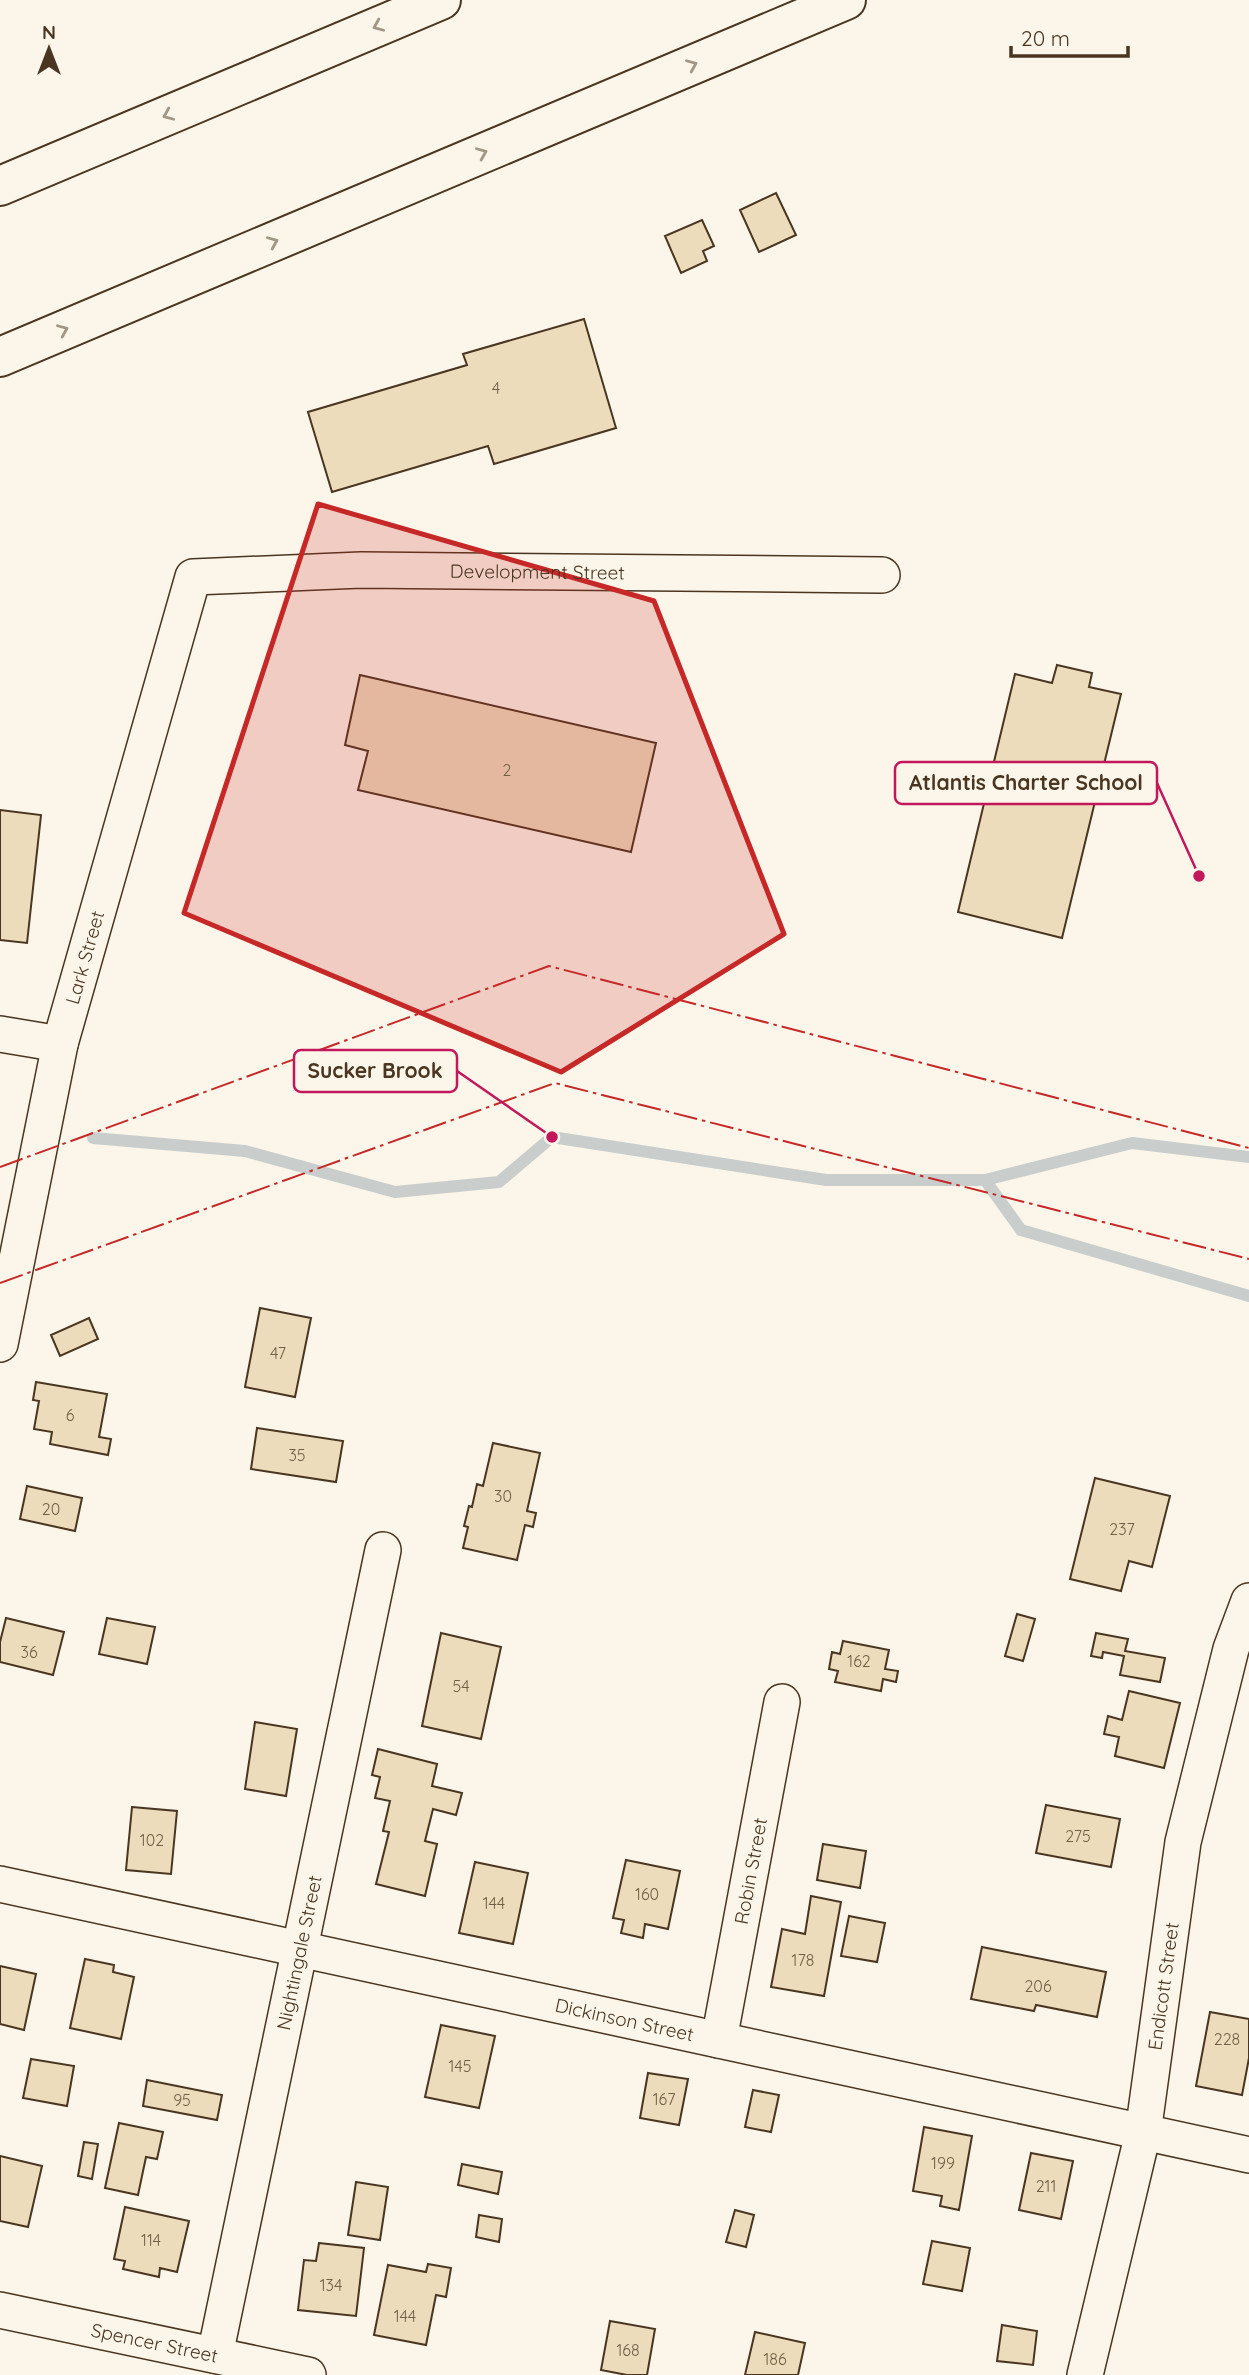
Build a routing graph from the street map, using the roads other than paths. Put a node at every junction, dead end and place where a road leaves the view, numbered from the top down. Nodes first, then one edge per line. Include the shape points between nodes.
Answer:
1 (440, 0) edge
2 (846, 0) edge
3 (0, 186) edge
4 (0, 357) edge
5 (883, 575) dead end
6 (193, 577) joint
7 (0, 1034) edge
8 (60, 1044) junction
9 (0, 1344) edge
10 (383, 1550) dead end
11 (1249, 1601) edge
12 (782, 1702) dead end
13 (0, 1884) edge
14 (301, 1949) junction
15 (719, 2040) junction
16 (1143, 2133) junction
17 (1249, 2155) edge
18 (0, 2310) edge
19 (215, 2356) junction
20 (308, 2375) edge
21 (1085, 2375) edge

1 -> 3 highway
4 -> 2 highway
5 - 6 street, Development Street via 361,570
6 - 8 street, Lark Street
7 - 8 street
8 - 9 street, Lark Street
10 - 14 street, Nightingale Street
11 - 16 street, Endicott Street via 1231,1649 1183,1842
12 - 15 street, Robin Street
13 - 14 street, Dickinson Street
14 - 15 street, Dickinson Street
14 - 19 street, Nightingale Street
15 - 16 street, Dickinson Street
16 - 17 street, Dickinson Street
16 - 21 street, Endicott Street
18 - 19 street, Spencer Street
19 - 20 street, Spencer Street

